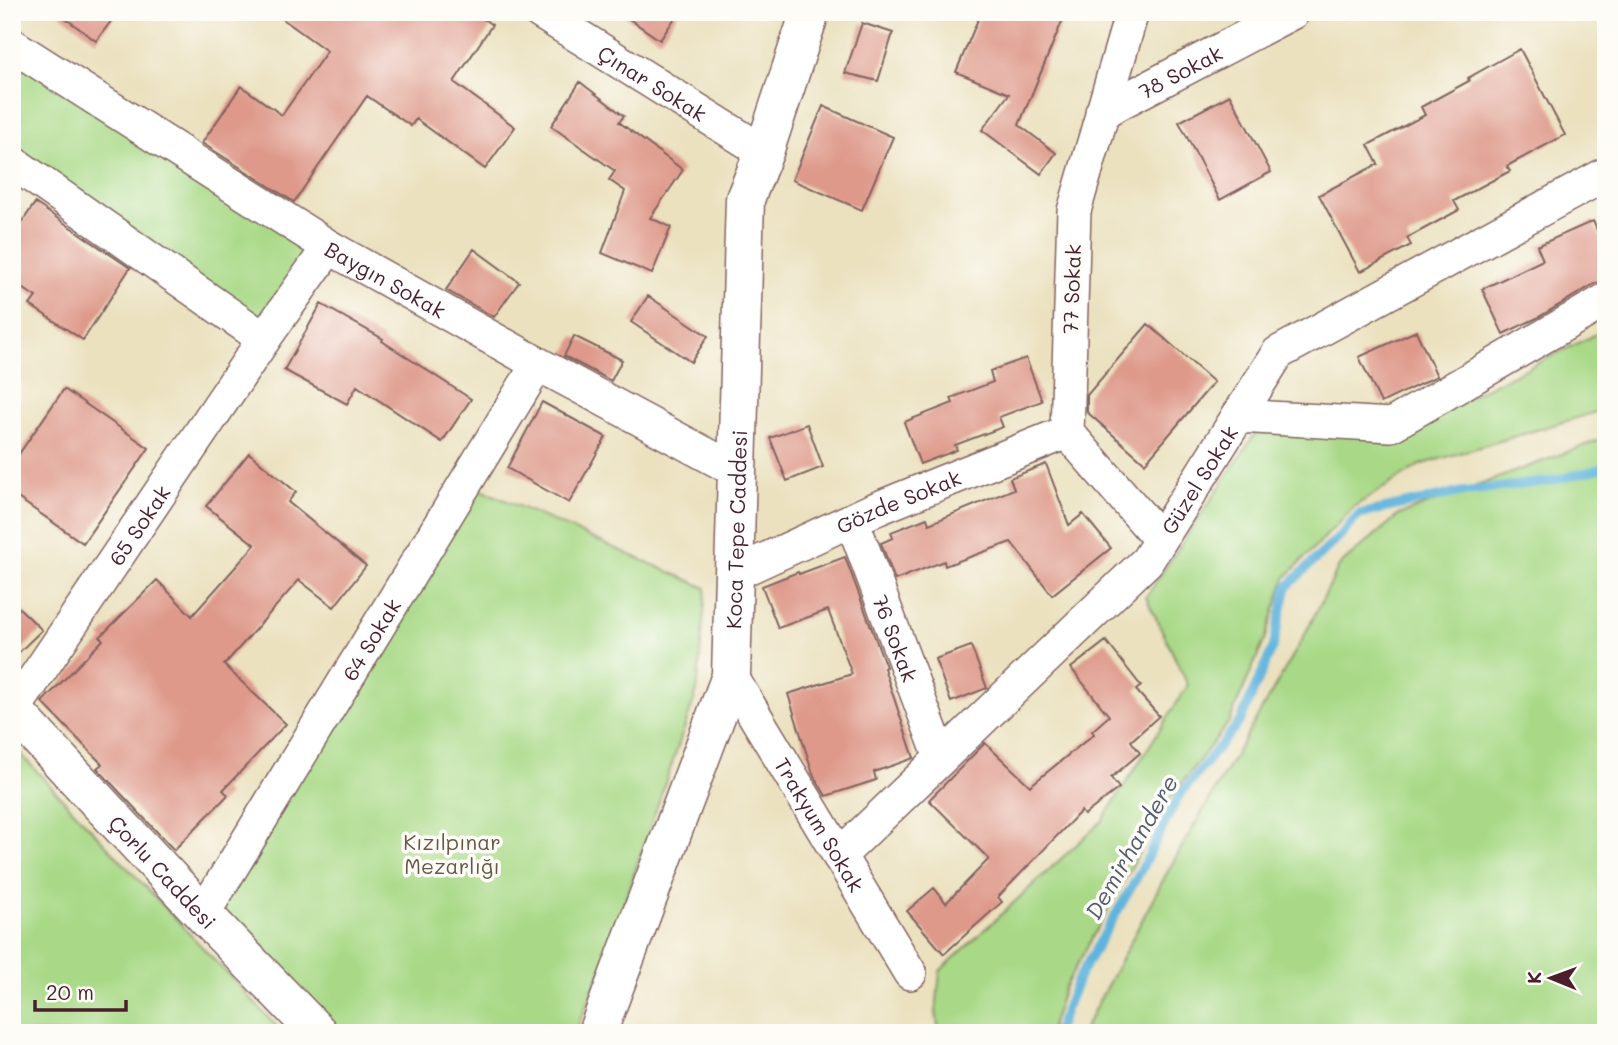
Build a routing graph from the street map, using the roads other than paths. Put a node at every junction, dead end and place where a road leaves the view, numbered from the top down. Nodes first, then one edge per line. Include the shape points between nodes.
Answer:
1 (540, 12) edge
2 (810, 12) edge
3 (1132, 12) edge
4 (1293, 12) edge
5 (12, 45) edge
6 (1102, 112) junction
7 (764, 152) junction
8 (15, 169) edge
9 (1606, 173) edge
10 (329, 247) junction
11 (1606, 300) edge
12 (264, 339) junction
13 (538, 364) junction
14 (1238, 416) junction
15 (1067, 432) junction
16 (737, 471) junction
17 (852, 520) junction
18 (1160, 539) junction
19 (734, 574) junction
20 (731, 676) junction
21 (13, 711) edge
22 (941, 758) junction
23 (839, 856) junction
24 (202, 914) junction
25 (910, 973) dead end
26 (318, 1033) edge
27 (597, 1033) edge

1 - 7 street, Çınar Sokak
2 - 7 main road, Koca Tepe Caddesi
3 - 6 street, 77 Sokak
4 - 6 street, 78 Sokak
5 - 10 street
6 - 15 street, 77 Sokak via 1074,211
7 - 16 main road, Koca Tepe Caddesi via 745,199
8 - 12 street
9 - 14 street, Güzel Sokak via 1278,353
10 - 12 street, Baygın Sokak
10 - 13 street, Baygın Sokak
11 - 14 street via 1391,425
12 - 21 street, 65 Sokak
13 - 16 street, Baygın Sokak
13 - 24 street, 64 Sokak
14 - 18 street, Güzel Sokak
15 - 17 street, Gözde Sokak
15 - 18 street
16 - 19 main road, Koca Tepe Caddesi
17 - 19 street, Gözde Sokak
17 - 22 street, 76 Sokak
18 - 22 street, Güzel Sokak via 1147,561
19 - 20 main road, Koca Tepe Caddesi
20 - 23 street, Trakyum Sokak
20 - 27 main road, Koca Tepe Caddesi
21 - 24 main road, Çorlu Caddesi
22 - 23 street, Güzel Sokak
23 - 25 street, Trakyum Sokak
24 - 26 main road, Çorlu Caddesi

